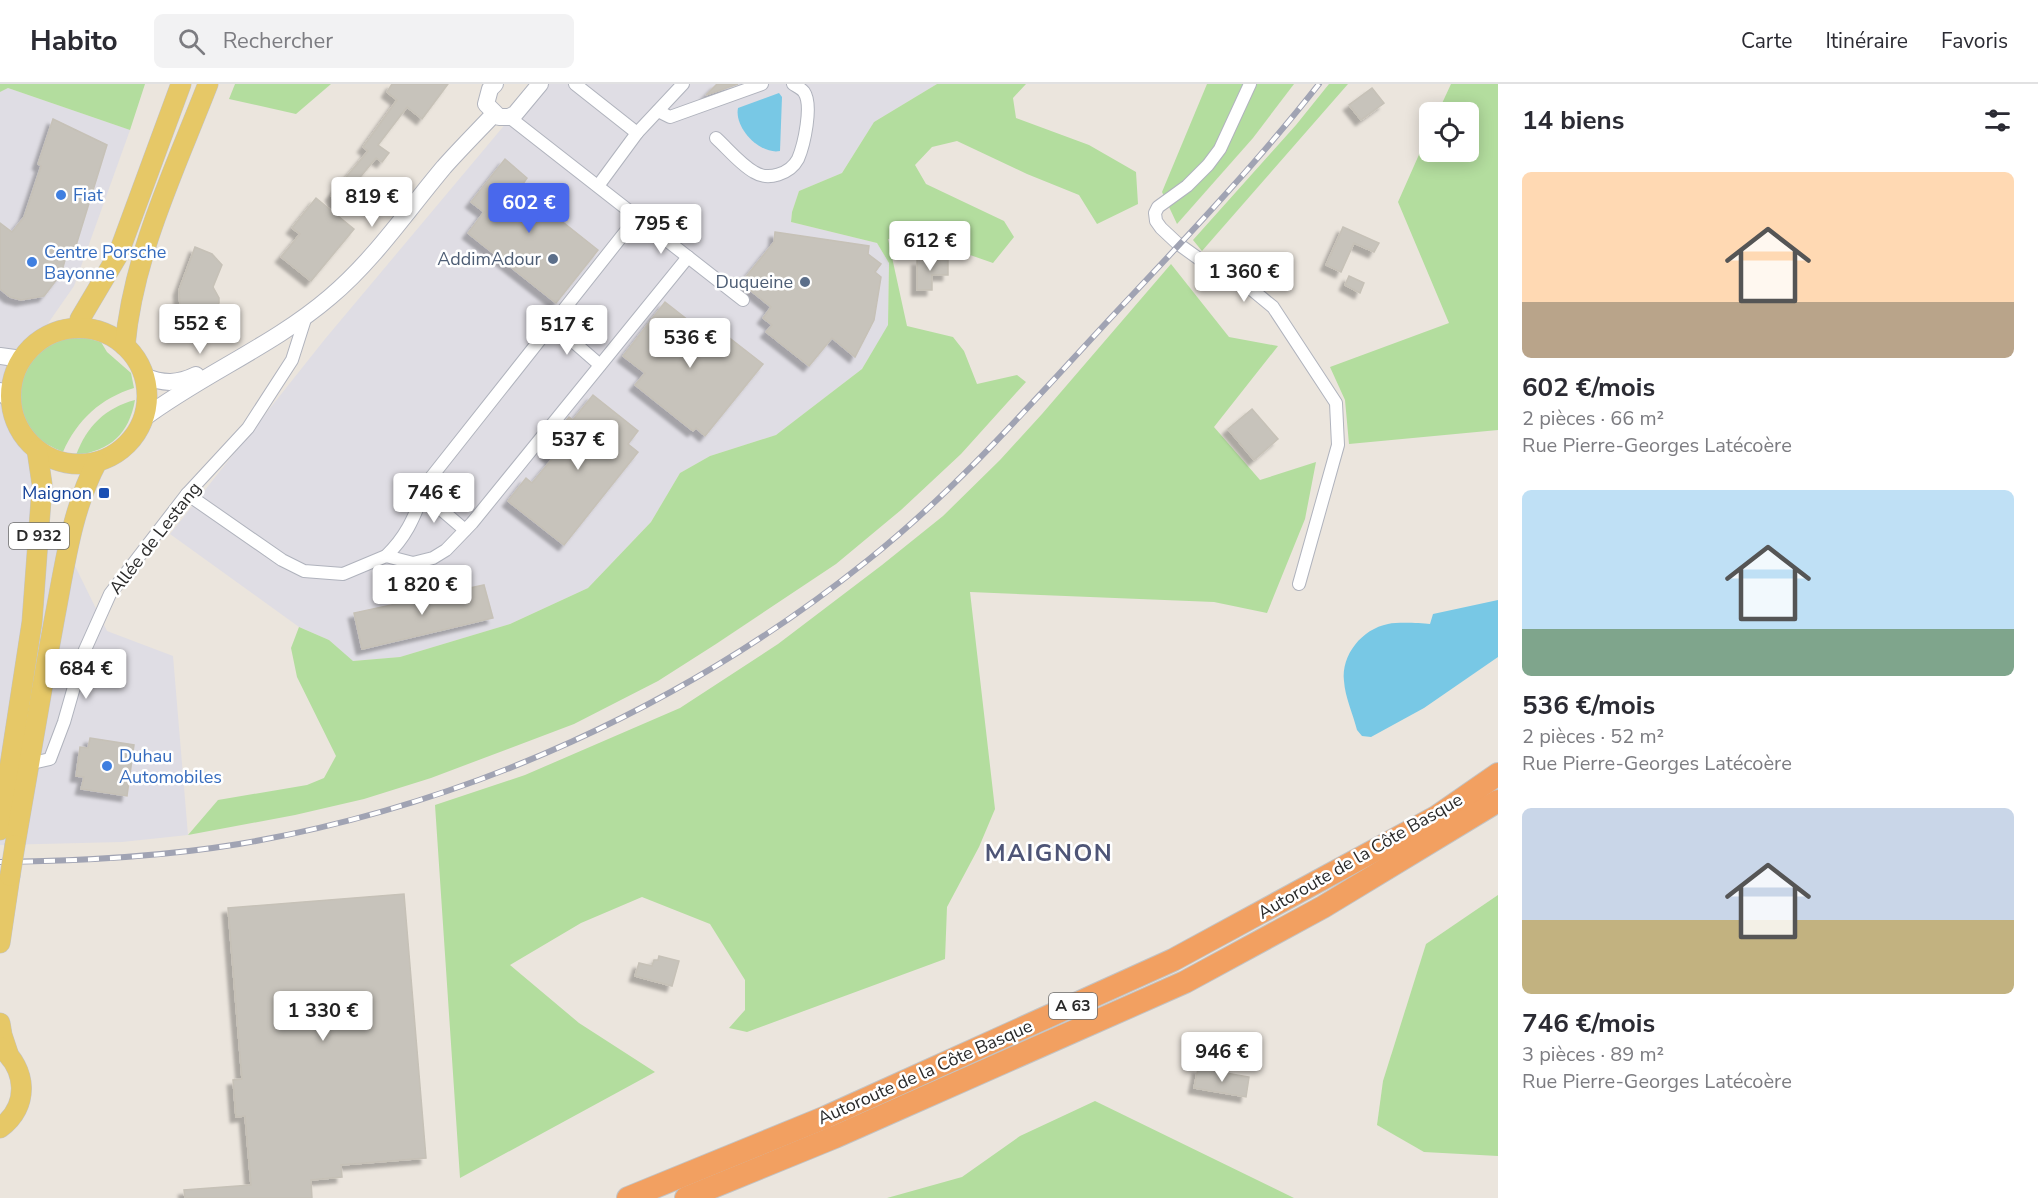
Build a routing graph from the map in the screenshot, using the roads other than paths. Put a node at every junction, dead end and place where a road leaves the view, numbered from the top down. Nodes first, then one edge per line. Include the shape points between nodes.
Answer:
1 (181, 84) edge
2 (207, 84) edge
3 (495, 84) edge
4 (540, 84) edge
5 (575, 84) edge
6 (683, 84) edge
7 (762, 84) edge
8 (793, 84) edge
9 (1250, 84) edge
10 (658, 111) junction
11 (501, 116) junction
12 (637, 133) junction
13 (716, 138) dead end
14 (598, 186) junction
15 (637, 217) junction
16 (688, 257) junction
17 (743, 300) dead end
18 (306, 316) junction
19 (553, 324) junction
20 (78, 328) junction
21 (125, 346) junction
22 (255, 349) junction
23 (0, 356) edge
24 (22, 358) junction
25 (600, 365) junction
26 (144, 376) junction
27 (5, 396) edge
28 (144, 418) junction
29 (37, 450) junction
30 (97, 462) junction
31 (187, 494) junction
32 (423, 494) junction
33 (465, 530) junction
34 (386, 556) junction
35 (1299, 584) dead end
36 (13, 771) edge
37 (1498, 774) edge
38 (1498, 801) edge
39 (1, 819) edge
40 (0, 943) edge
41 (0, 1023) edge
42 (4, 1050) edge
43 (0, 1128) edge
44 (628, 1198) edge
45 (686, 1198) edge

1 - 20 main road via 118,255
2 - 21 main road via 134,287
3 - 11 main road via 486,104
4 - 11 main road
5 - 12 street
6 - 10 street
7 - 10 street via 670,117
8 - 13 street via 804,92 808,105 806,126 797,161 783,174 768,177 754,173
9 - 35 street via 1220,149 1187,186 1155,213 1161,228 1177,243 1221,274 1250,288 1273,307 1336,403 1338,445
10 - 12 street
11 - 14 street
11 - 18 main road via 445,166 352,277
12 - 14 street
14 - 15 street
15 - 16 street
15 - 19 street
16 - 17 street
16 - 25 street
18 - 22 main road
18 - 31 street, Allée de Lestang via 292,360 248,428
19 - 25 street
19 - 32 street via 429,480
20 - 21 main road via 95,330
20 - 24 main road via 50,335
21 - 26 main road
22 - 26 main road via 186,380 168,383
22 - 28 main road
23 - 24 main road
24 - 27 main road
25 - 33 street
26 - 28 main road
27 - 29 main road via 19,428
28 - 30 main road via 133,438 117,453
29 - 30 main road via 68,463
29 - 36 main road, D 932 via 42,484 37,566
30 - 36 main road, D 932 via 75,516
31 - 34 street via 304,571 343,574
31 - 36 street, Allée de Lestang via 110,594 84,652 50,759
32 - 33 street
32 - 34 street via 411,527
33 - 34 street via 433,558 413,562
36 - 39 main road, D 932
36 - 40 main road, D 932, bridge via 15,845
37 - 44 highway, Autoroute de la Côte Basque / A 63 via 1436,817 1173,960 826,1117
38 - 45 highway, Autoroute de la Côte Basque / A 63 via 1323,907 1185,982 835,1137
41 - 42 main road
42 - 43 main road via 16,1064 21,1095 16,1110

